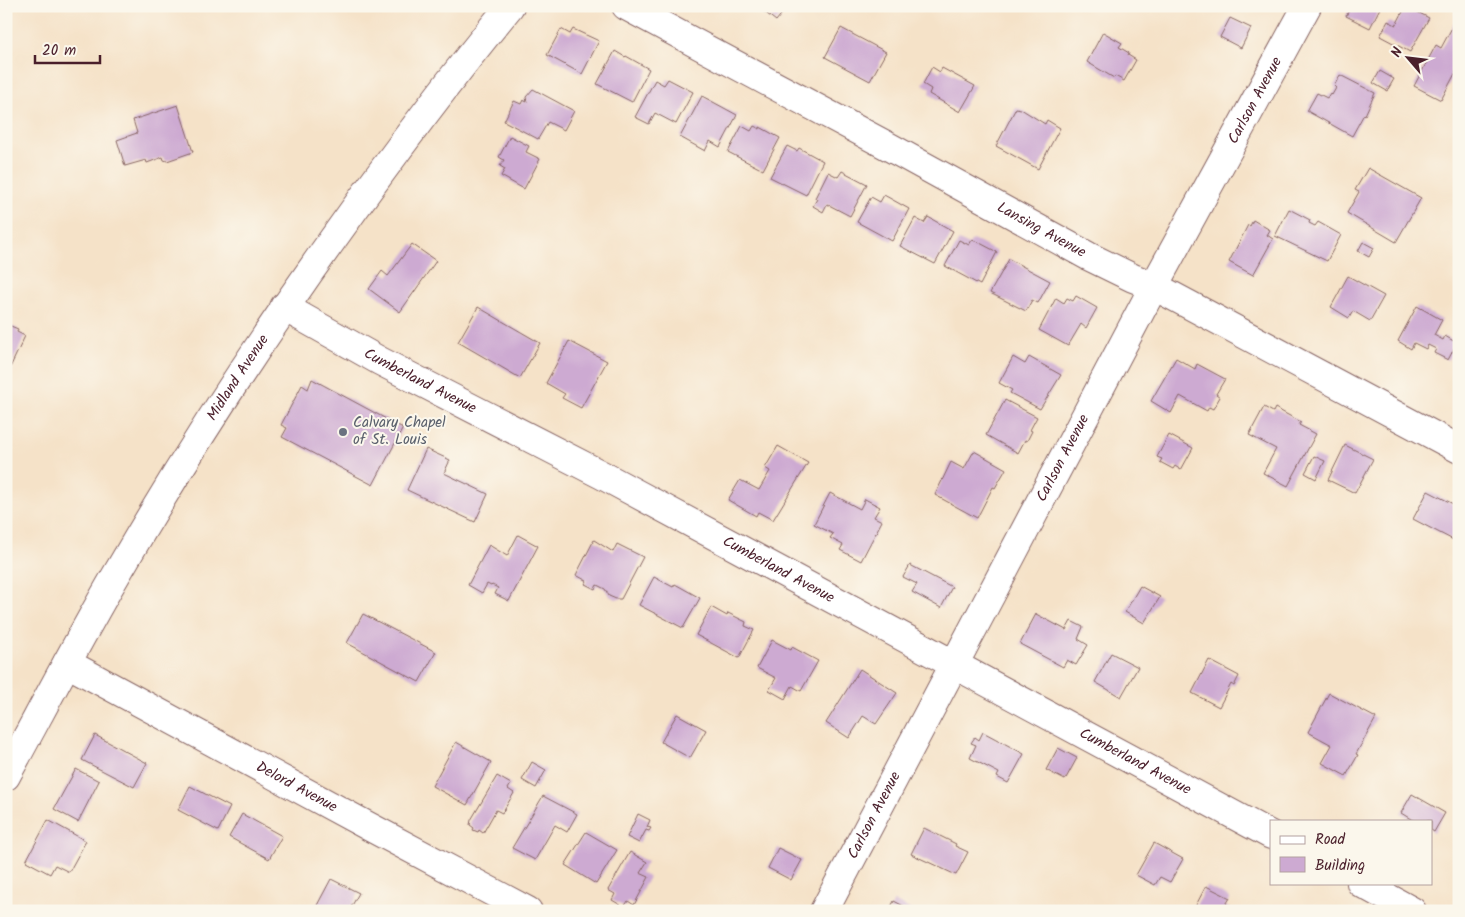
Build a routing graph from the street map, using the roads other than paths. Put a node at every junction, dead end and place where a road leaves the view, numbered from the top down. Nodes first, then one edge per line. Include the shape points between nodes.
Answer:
1 (510, 6) edge
2 (626, 6) edge
3 (1307, 6) edge
4 (1154, 286) junction
5 (284, 307) junction
6 (1459, 449) edge
7 (67, 663) junction
8 (954, 664) junction
9 (6, 776) edge
10 (1270, 834) edge
11 (1363, 884) edge
12 (528, 911) edge
13 (824, 911) edge
14 (1412, 911) edge

1 - 5 street, Midland Avenue via 378,176
2 - 4 street, Lansing Avenue via 1088,256
3 - 4 street, Carlson Avenue
4 - 6 street, Lansing Avenue
4 - 8 street, Carlson Avenue
5 - 7 street, Midland Avenue via 174,478
5 - 8 street, Cumberland Avenue via 380,361 602,475
7 - 9 street, Midland Avenue
7 - 12 street, Delord Avenue
8 - 10 street, Cumberland Avenue
8 - 13 street, Carlson Avenue
11 - 14 street

